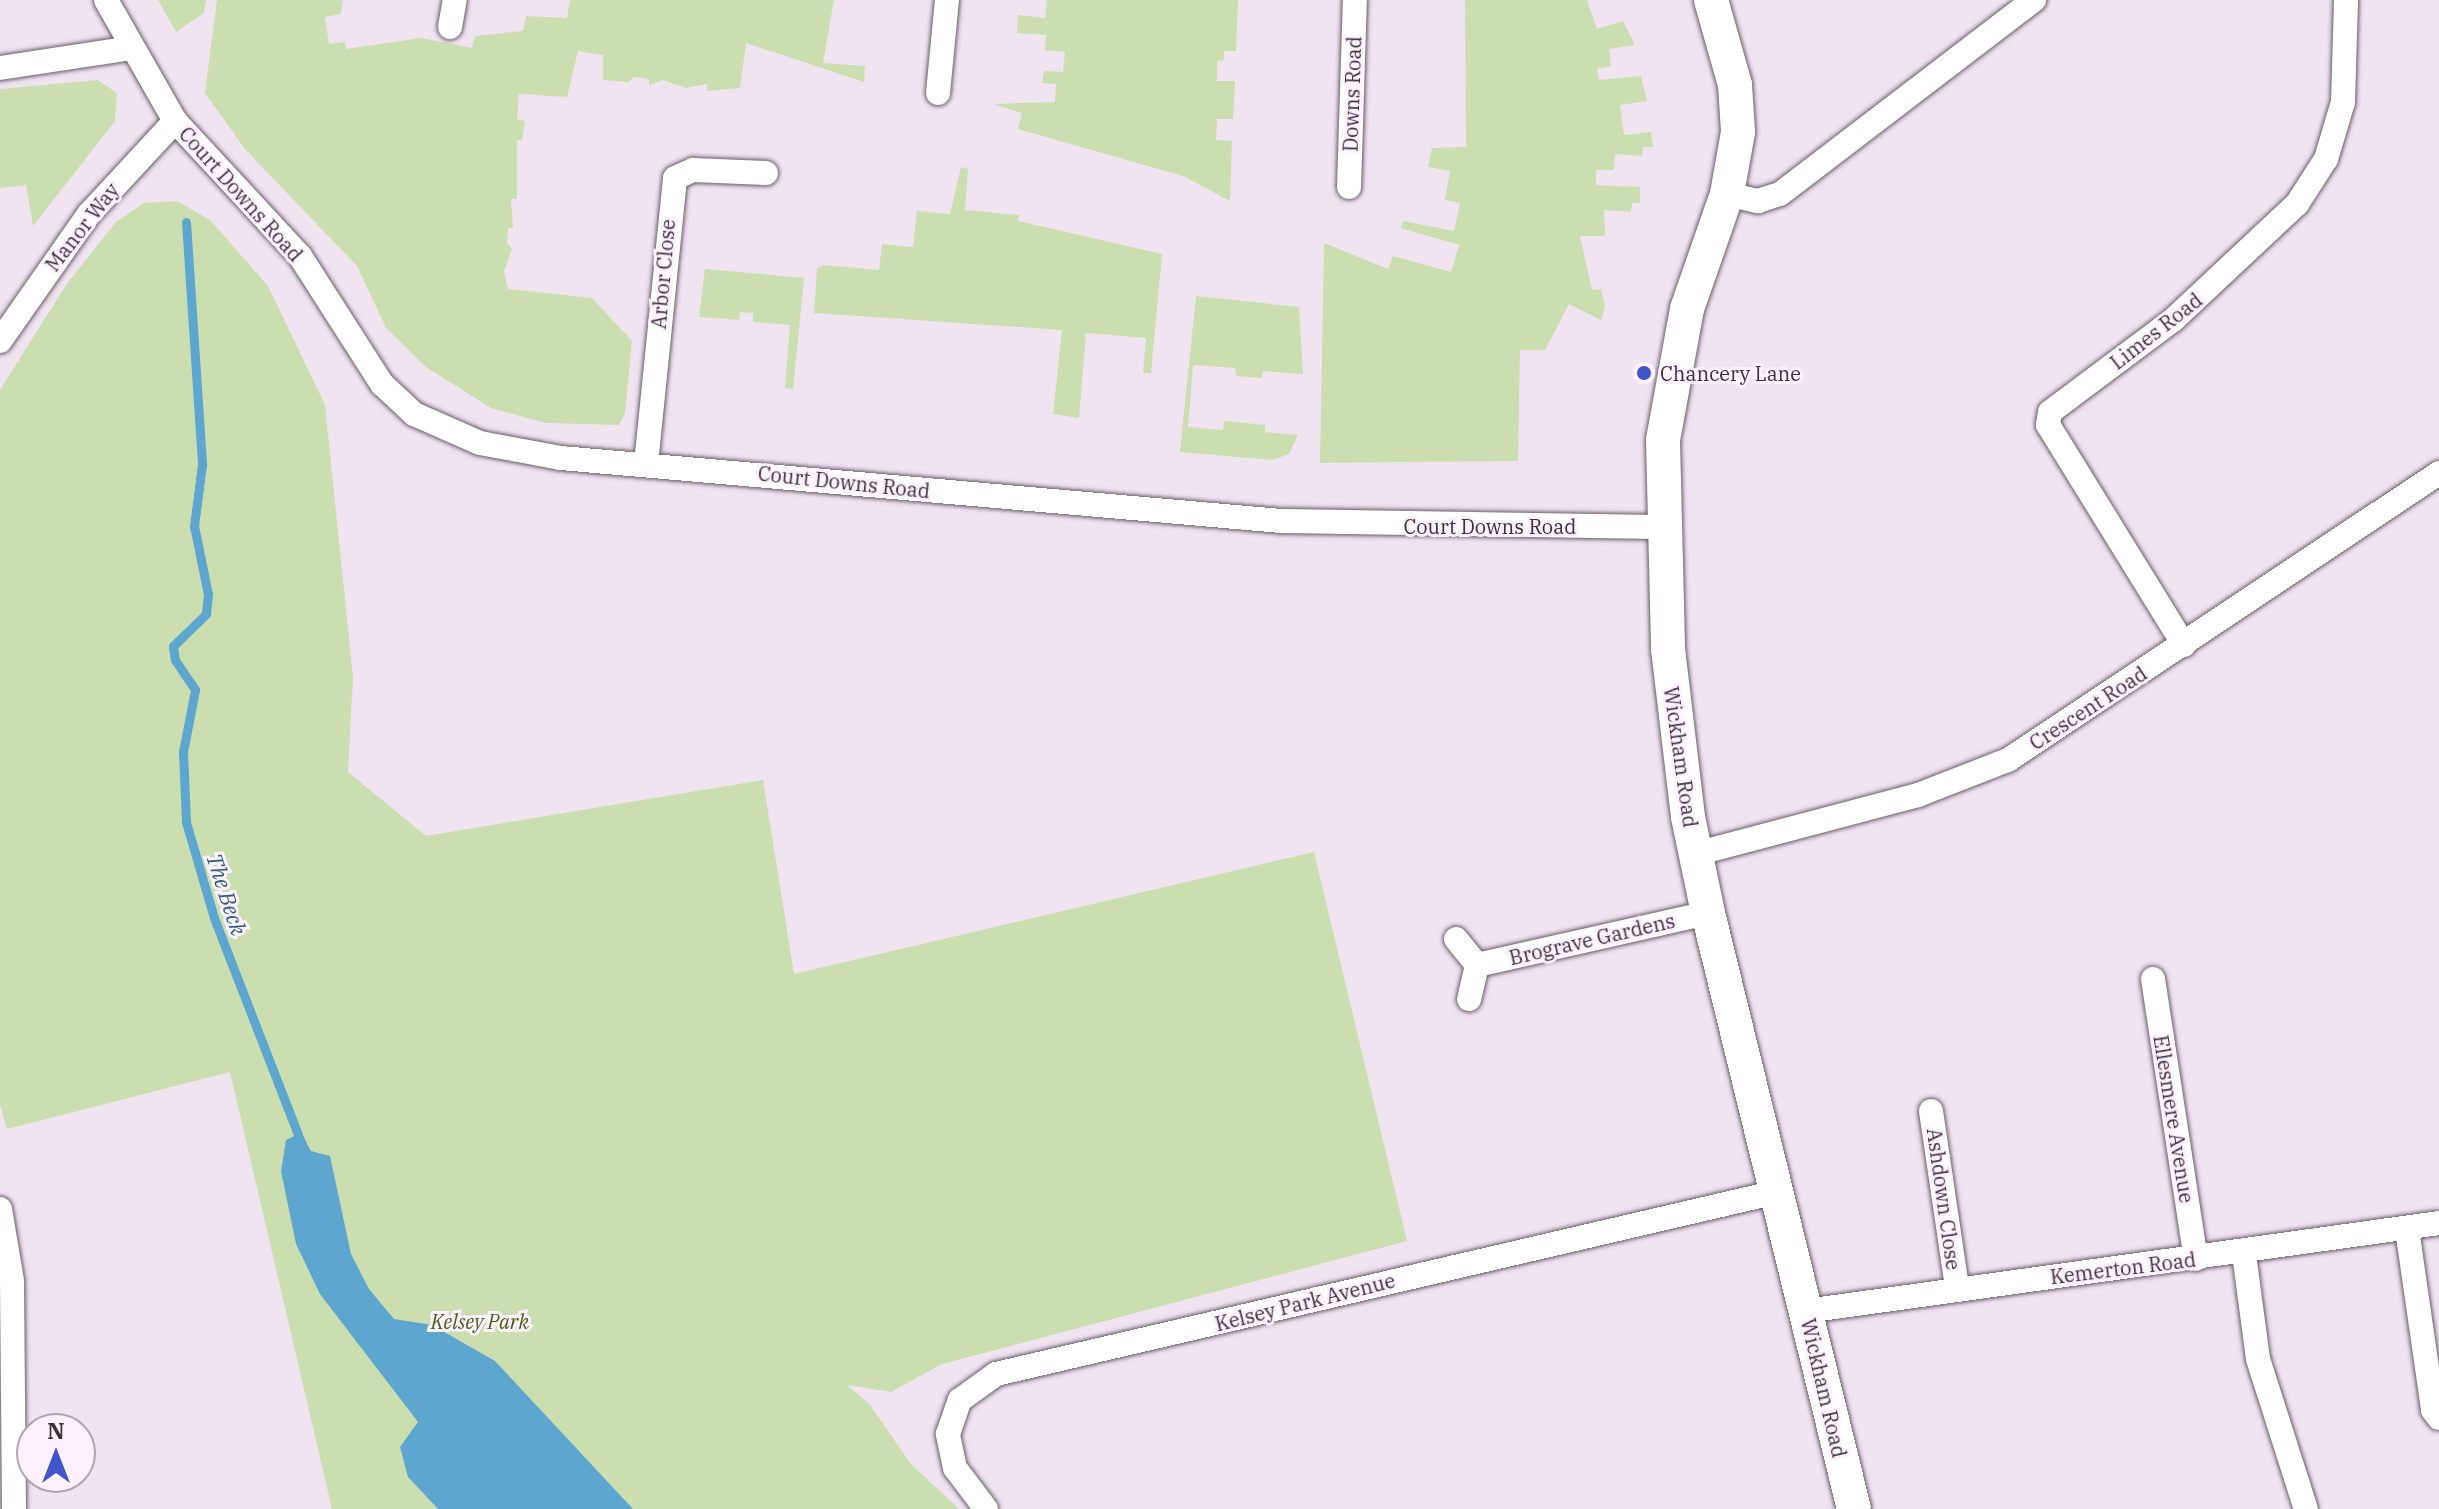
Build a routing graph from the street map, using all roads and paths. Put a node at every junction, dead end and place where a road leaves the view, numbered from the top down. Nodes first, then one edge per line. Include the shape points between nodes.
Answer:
1 (106, 0) edge
2 (455, 0) edge
3 (947, 0) edge
4 (1355, 0) edge
5 (1711, 0) edge
6 (2034, 0) edge
7 (2346, 0) edge
8 (450, 27) dead end
9 (133, 48) junction
10 (0, 68) edge
11 (938, 93) dead end
12 (175, 121) junction
13 (766, 173) dead end
14 (1349, 187) dead end
15 (1727, 194) junction
16 (0, 341) edge
17 (646, 464) junction
18 (2439, 473) edge
19 (1661, 527) junction
20 (2184, 645) junction
21 (1695, 854) junction
22 (1708, 913) junction
23 (1456, 939) dead end
24 (1477, 965) junction
25 (2153, 979) dead end
26 (1469, 999) dead end
27 (1931, 1111) dead end
28 (1777, 1192) junction
29 (0, 1209) edge
30 (2439, 1223) edge
31 (2407, 1229) junction
32 (2244, 1254) junction
33 (2196, 1259) junction
34 (1957, 1287) junction
35 (1806, 1311) junction
36 (2439, 1418) edge
37 (14, 1509) edge
38 (986, 1509) edge
39 (1854, 1509) edge
40 (2306, 1509) edge

1 - 9 street, Court Downs Road
2 - 8 street
3 - 11 street
4 - 14 street, Downs Road
5 - 15 main road, Wickham Road via 1738,108
6 - 15 street via 1780,194 1758,201
7 - 20 street, Limes Road via 2343,102 2326,159 2306,191 2276,228 2173,320 2050,412 2048,425
9 - 10 street
9 - 12 street, Court Downs Road
12 - 16 street, Manor Way via 105,194
12 - 17 street, Court Downs Road via 300,256 360,357 414,414 480,443 561,458
13 - 17 street, Arbor Close via 693,170 675,178
15 - 19 main road, Wickham Road via 1693,285 1673,374 1663,440
17 - 19 street, Court Downs Road via 1281,521
18 - 20 street, Crescent Road
19 - 21 main road, Wickham Road via 1673,703
20 - 21 street, Crescent Road via 2047,738 1967,778
21 - 22 main road, Wickham Road
22 - 24 street, Brograve Gardens
22 - 28 main road, Wickham Road
23 - 24 street
24 - 26 street
25 - 33 street, Ellesmere Avenue
27 - 34 street, Ashdown Close
28 - 35 main road, Wickham Road
28 - 38 street, Kelsey Park Avenue via 996,1374 960,1400 948,1434 955,1468
29 - 37 street via 12,1281
30 - 31 street, Kemerton Road
31 - 32 street, Kemerton Road
31 - 36 street via 2433,1410
32 - 33 street, Kemerton Road
32 - 40 street via 2258,1359
33 - 34 street, Kemerton Road
34 - 35 street, Kemerton Road
35 - 39 main road, Wickham Road

